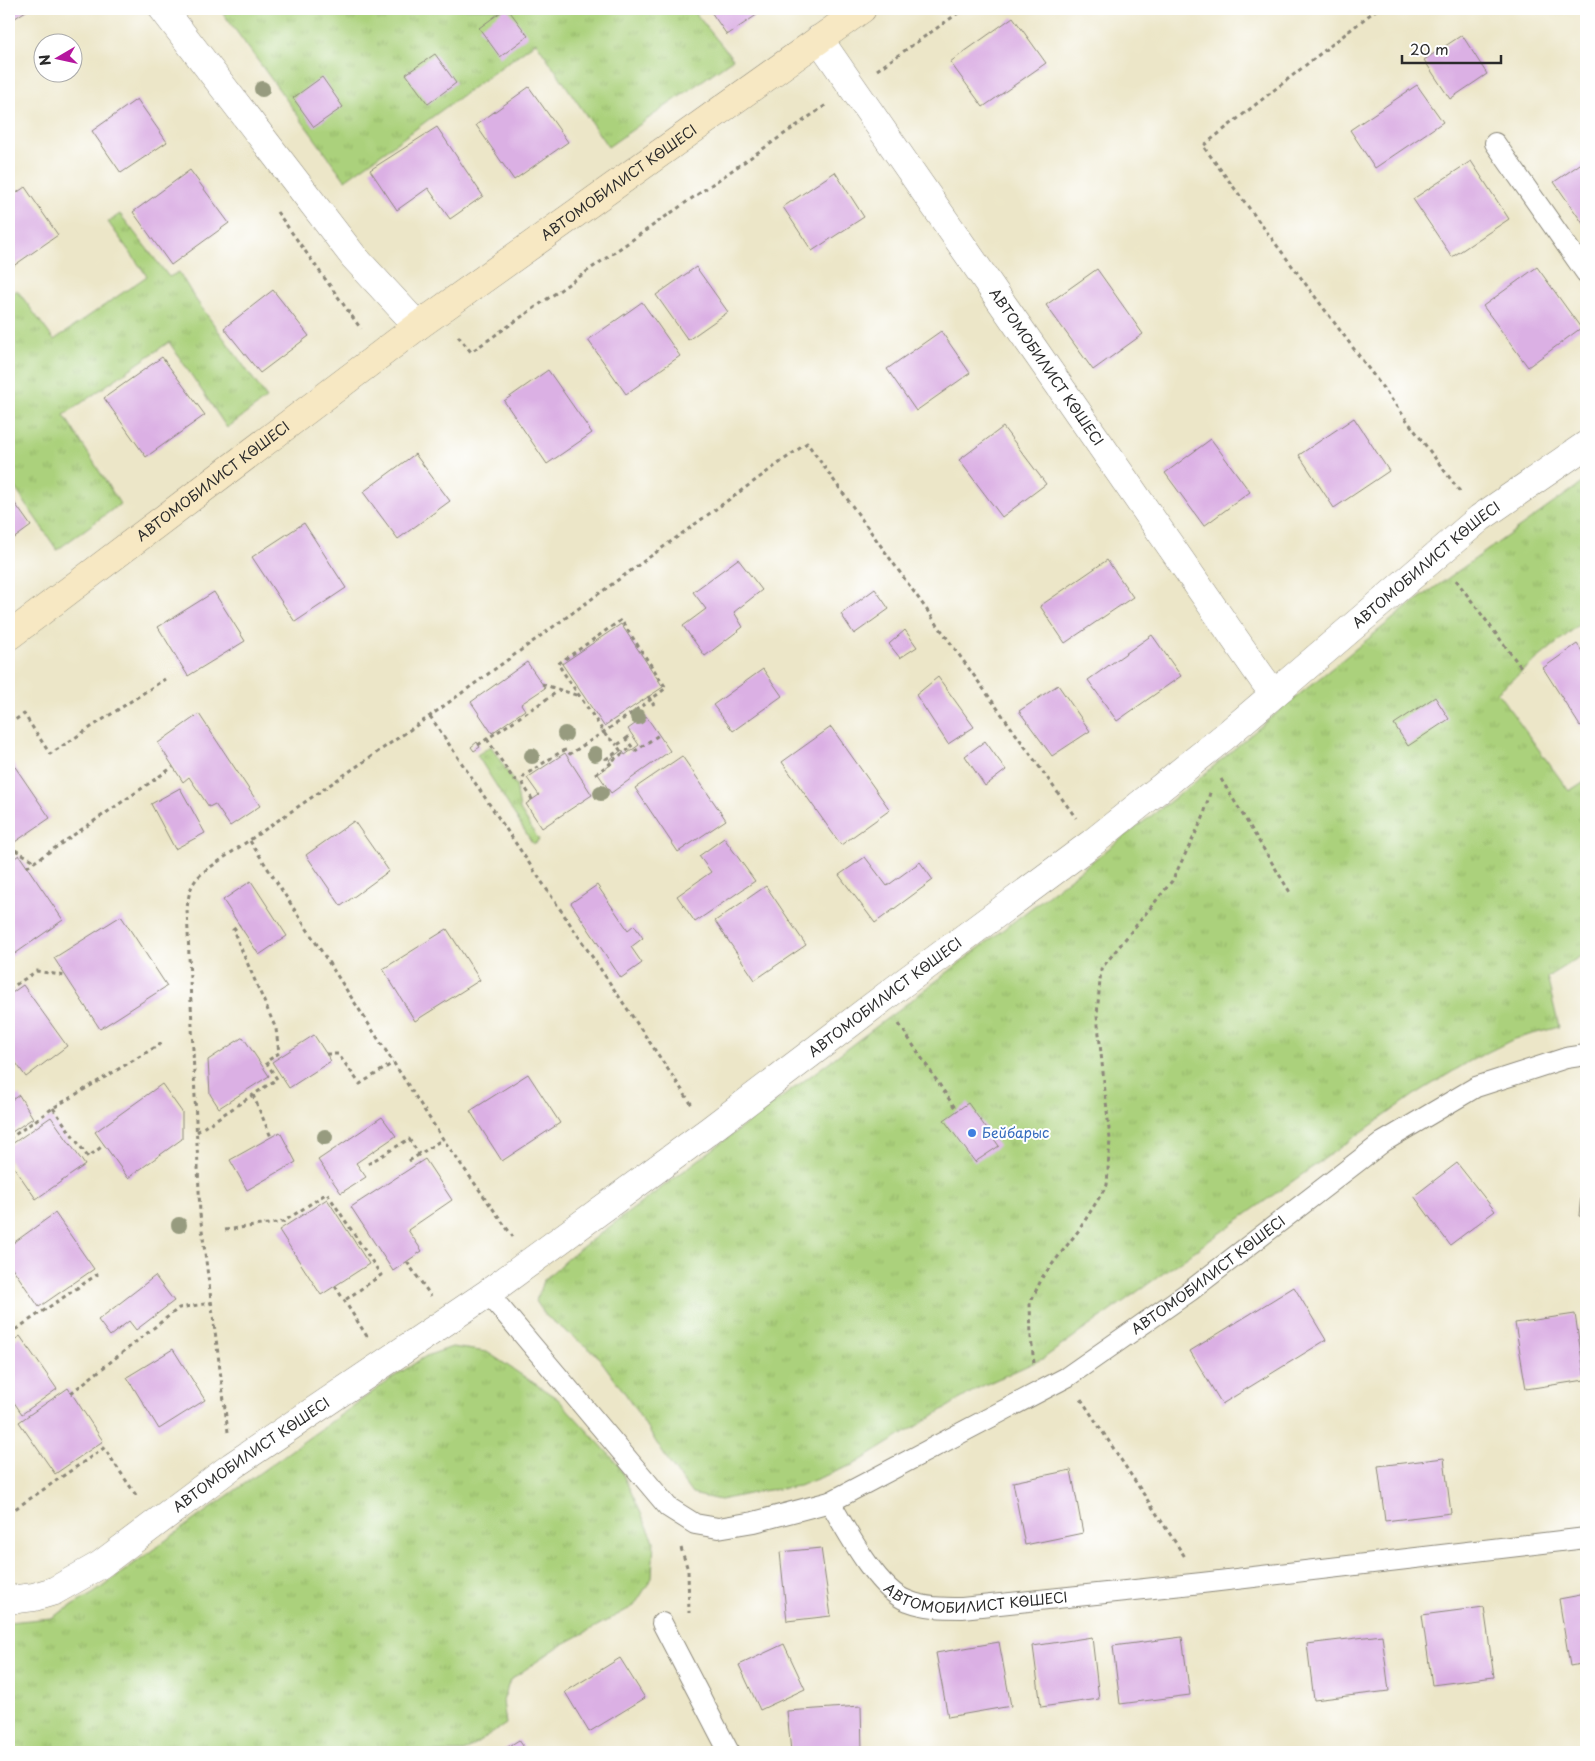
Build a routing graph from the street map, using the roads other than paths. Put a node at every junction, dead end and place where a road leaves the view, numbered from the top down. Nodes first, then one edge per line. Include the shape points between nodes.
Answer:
1 (163, 9) edge
2 (862, 9) edge
3 (819, 39) junction
4 (1495, 143) dead end
5 (1586, 273) edge
6 (418, 326) junction
7 (1586, 445) edge
8 (9, 636) edge
9 (1274, 694) junction
10 (1586, 1055) edge
11 (488, 1293) junction
12 (830, 1502) junction
13 (1586, 1538) edge
14 (9, 1600) edge
15 (662, 1623) dead end
16 (729, 1752) edge

1 - 6 street via 354,257
2 - 3 street, АВТОМОБИЛИСТ КӨШЕСІ
3 - 6 street, АВТОМОБИЛИСТ КӨШЕСІ
3 - 9 street, АВТОМОБИЛИСТ КӨШЕСІ
4 - 5 lane
6 - 8 street, АВТОМОБИЛИСТ КӨШЕСІ
7 - 9 street, АВТОМОБИЛИСТ КӨШЕСІ via 1480,518
9 - 11 street, АВТОМОБИЛИСТ КӨШЕСІ via 1092,843
10 - 12 lane, АВТОМОБИЛИСТ КӨШЕСІ via 1566,1058 1476,1087 1383,1142 1190,1291 1067,1376
11 - 12 lane, АВТОМОБИЛИСТ КӨШЕСІ via 668,1507 695,1524 718,1528
11 - 14 street, АВТОМОБИЛИСТ КӨШЕСІ via 232,1466 100,1565 54,1591
12 - 13 lane, АВТОМОБИЛИСТ КӨШЕСІ via 884,1585 906,1601 933,1608 962,1608 1202,1583
15 - 16 lane

